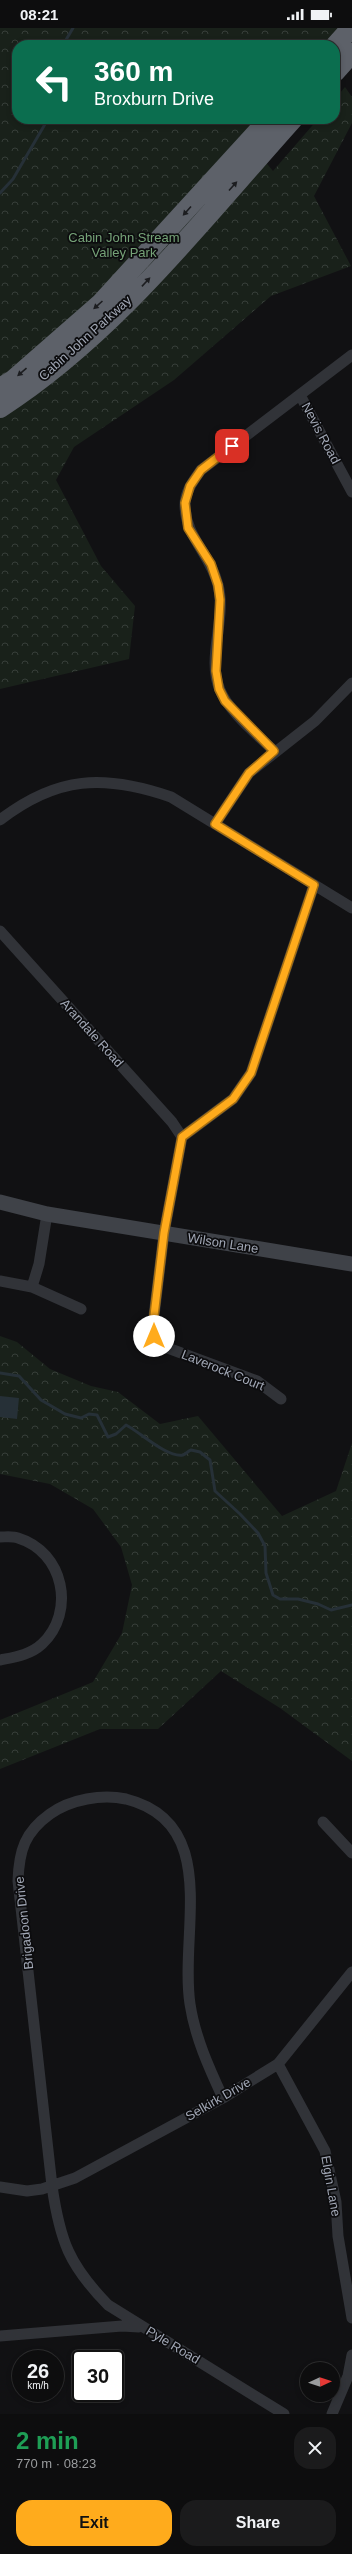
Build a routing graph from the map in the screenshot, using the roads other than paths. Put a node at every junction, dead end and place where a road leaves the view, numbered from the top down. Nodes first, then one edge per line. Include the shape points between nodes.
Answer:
1 (351, 28) edge
2 (340, 40) edge
3 (352, 53) edge
4 (340, 66) edge
5 (264, 124) edge
6 (288, 124) edge
7 (352, 356) edge
8 (0, 388) edge
9 (300, 395) junction
10 (0, 408) edge
11 (352, 492) edge
12 (352, 683) edge
13 (274, 751) junction
14 (0, 820) edge
15 (215, 824) junction
16 (314, 885) junction
17 (352, 908) edge
18 (0, 931) edge
19 (182, 1137) junction
20 (0, 1202) edge
21 (47, 1214) junction
22 (164, 1233) junction
23 (352, 1264) edge
24 (0, 1281) edge
25 (32, 1287) junction
26 (81, 1309) dead end
27 (281, 1398) dead end
28 (0, 1537) edge
29 (0, 1660) edge
30 (323, 1822) dead end
31 (352, 1853) edge
32 (352, 1972) edge
33 (278, 2064) junction
34 (222, 2098) junction
35 (52, 2186) junction
36 (0, 2187) edge
37 (352, 2318) edge
38 (141, 2327) junction
39 (0, 2336) edge
40 (352, 2355) edge
41 (284, 2414) edge
42 (332, 2414) edge

1 - 2 highway
3 - 4 highway
5 -> 8 highway, Cabin John Parkway via 101,303 13,380
10 -> 6 highway, Cabin John Parkway via 20,395 120,310
7 - 9 street
9 - 11 street, Nevis Road
9 - 13 street via 201,470 190,486 185,503 188,528 211,564 218,585 220,600 216,671 219,689 225,701
12 - 13 street via 315,721
13 - 15 street via 249,773
14 - 15 street via 20,804 40,794 76,784 108,781 138,786 171,797
15 - 16 street
16 - 17 street
16 - 19 street via 251,1073 233,1099
18 - 19 street, Arandale Road
19 - 22 street
20 - 21 main road, Wilson Lane
21 - 22 main road, Wilson Lane
21 - 25 street via 39,1264
22 - 23 main road, Wilson Lane
22 - 27 street, Laverock Court via 153,1324 154,1336 165,1347 257,1381
24 - 25 street
25 - 26 street
28 - 29 street via 18,1538 37,1548 54,1566 62,1588 61,1614 52,1633 41,1645 24,1655
30 - 31 street
32 - 33 street, Selkirk Drive
33 - 34 street, Selkirk Drive
33 - 37 street, Elgin Lane via 325,2150 336,2202 338,2236
34 - 35 street, Selkirk Drive via 75,2178
34 - 35 street, Brigadoon Drive via 205,2059 190,2004 186,1961 191,1877 185,1848 172,1826 141,1803 113,1796 86,1799 55,1810 35,1825 22,1848 18,1881
35 - 36 street, Selkirk Drive via 27,2191
35 - 38 street, Brigadoon Drive via 58,2226 75,2267 108,2305
38 - 39 street, Pyle Road via 122,2326
38 - 41 street, Pyle Road
40 - 42 street via 348,2376

